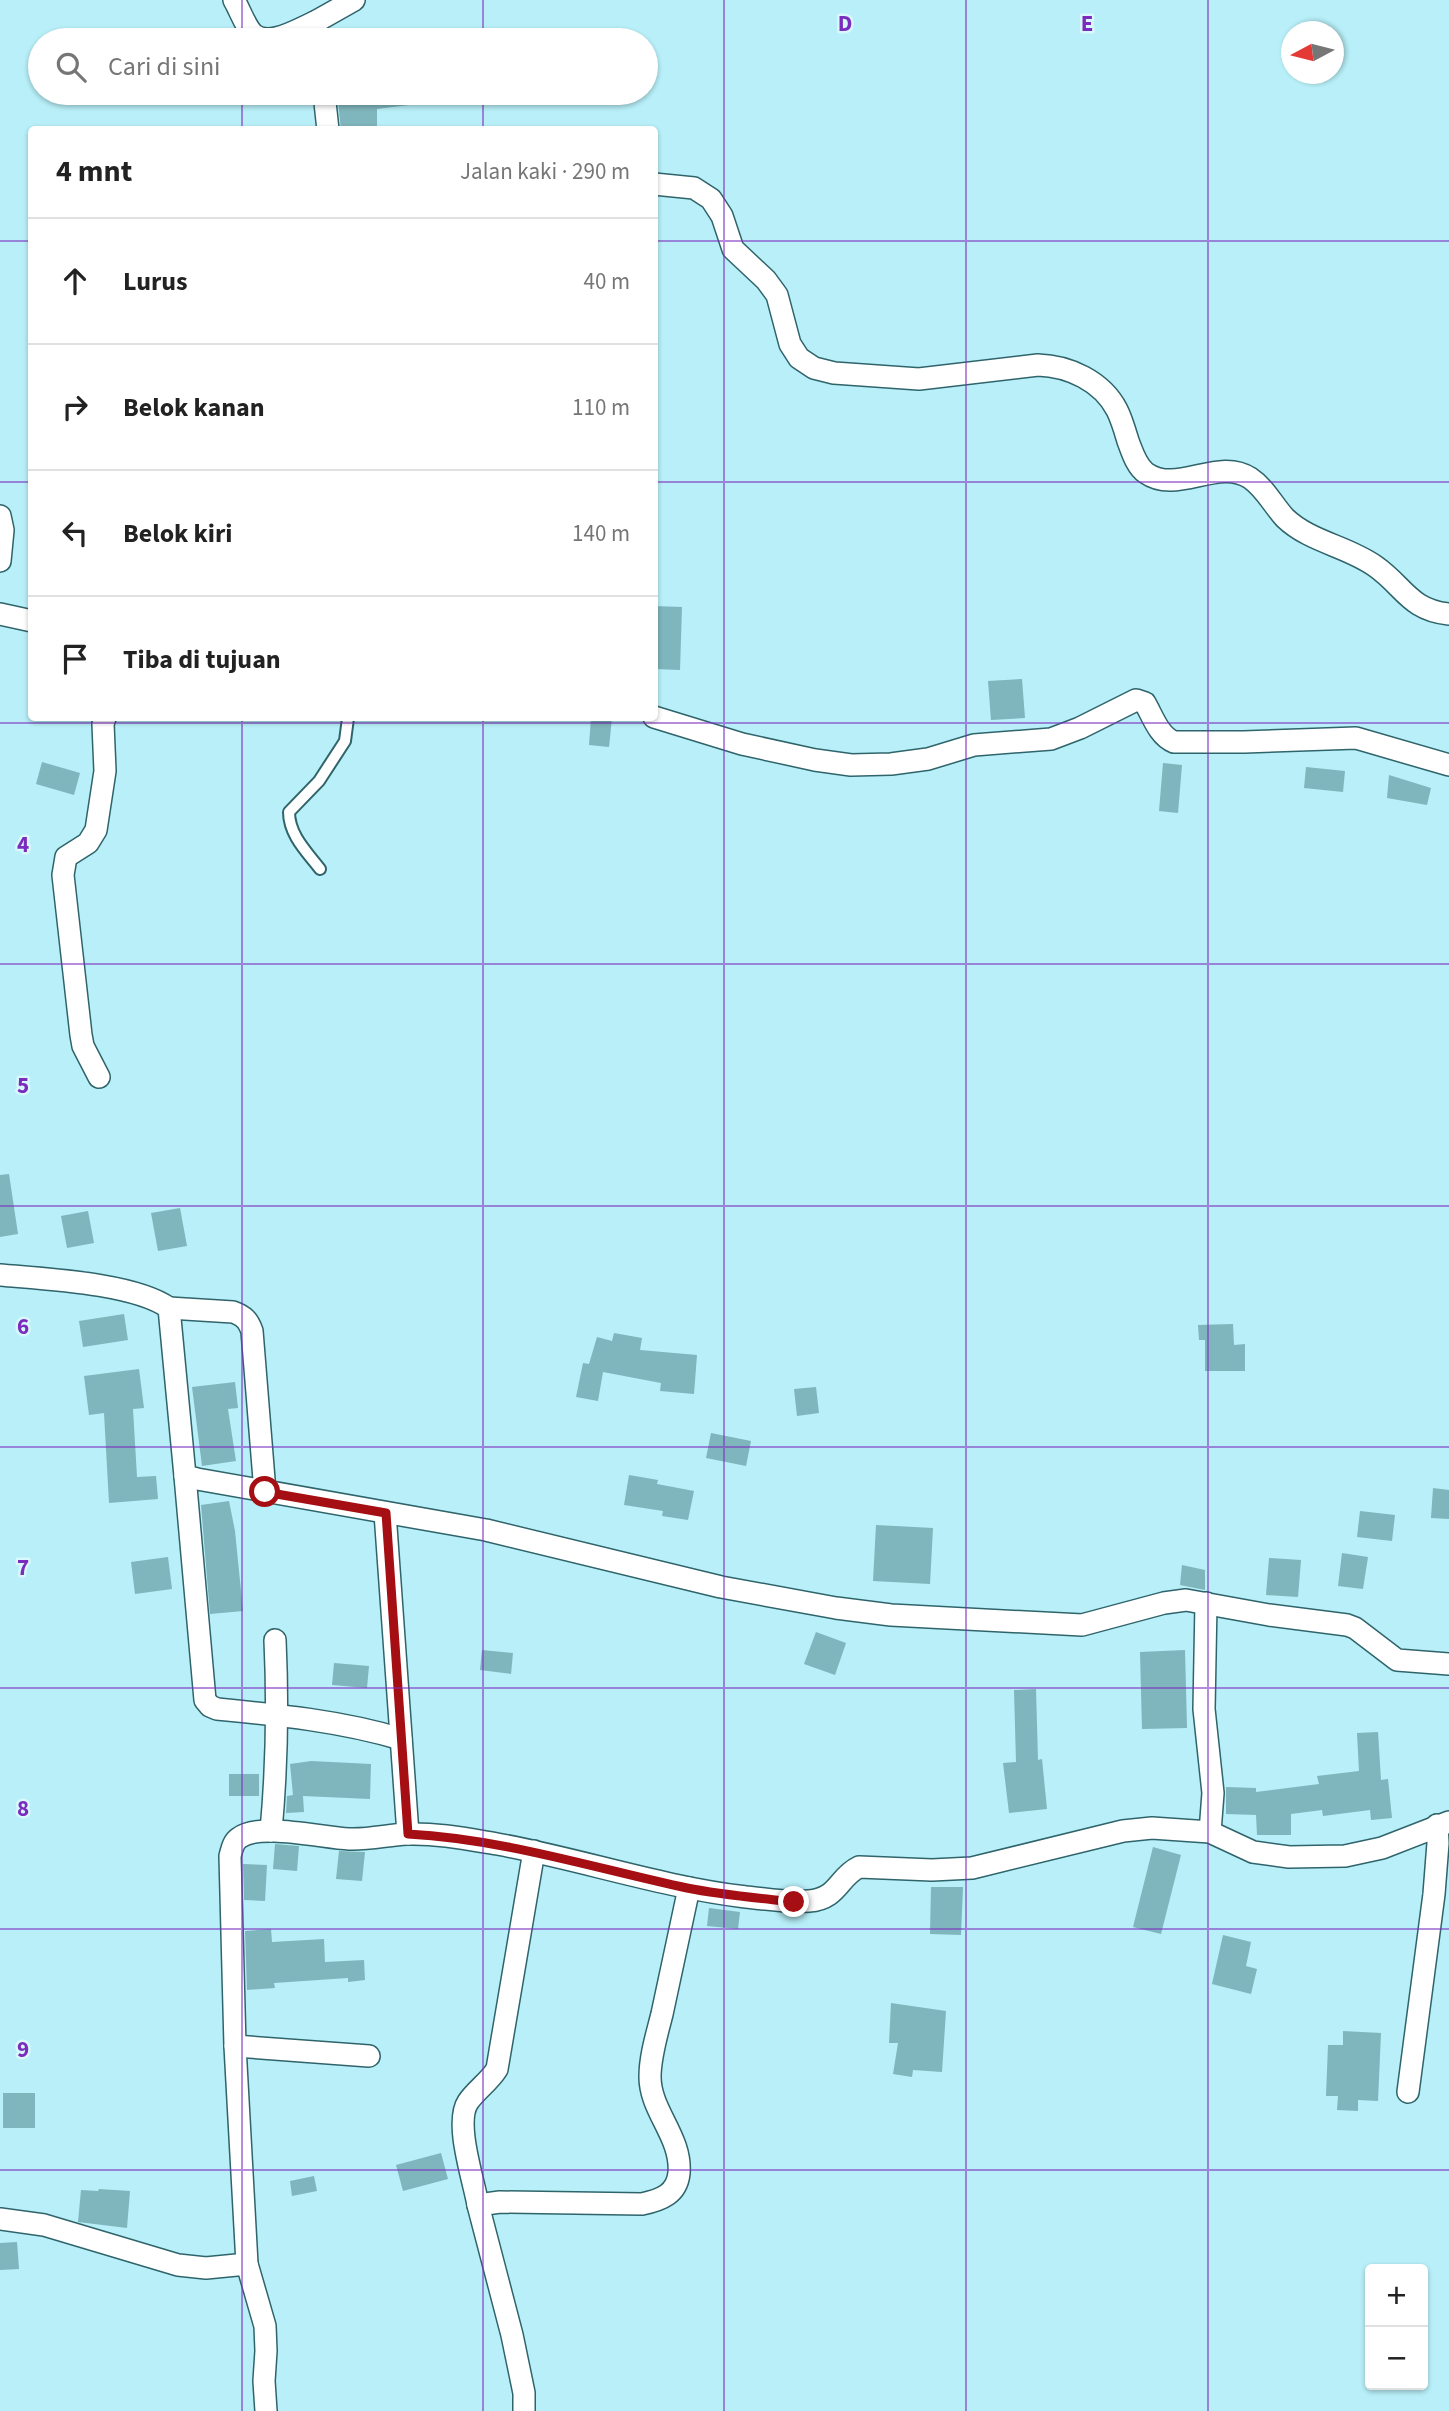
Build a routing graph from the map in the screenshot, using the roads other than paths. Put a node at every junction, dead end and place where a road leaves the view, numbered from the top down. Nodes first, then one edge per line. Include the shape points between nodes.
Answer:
1 (234, 0) edge
2 (354, 0) edge
3 (249, 28) edge
4 (320, 28) edge
5 (325, 105) edge
6 (328, 126) edge
7 (658, 184) edge
8 (0, 516) edge
9 (0, 561) edge
10 (0, 614) edge
11 (1449, 614) edge
12 (28, 620) edge
13 (658, 718) edge
14 (104, 721) edge
15 (348, 721) edge
16 (1449, 765) edge
17 (320, 869) dead end
18 (99, 1077) dead end
19 (0, 1275) edge
20 (169, 1308) junction
21 (186, 1475) junction
22 (265, 1492) junction
23 (386, 1513) junction
24 (1206, 1603) junction
25 (275, 1640) dead end
26 (1449, 1664) edge
27 (278, 1714) junction
28 (401, 1739) junction
29 (1443, 1823) edge
30 (271, 1831) junction
31 (1210, 1832) junction
32 (408, 1834) junction
33 (534, 1851) junction
34 (689, 1888) junction
35 (235, 2046) junction
36 (369, 2056) dead end
37 (1408, 2092) dead end
38 (478, 2205) junction
39 (0, 2219) edge
40 (247, 2264) junction
41 (267, 2411) edge
42 (524, 2411) edge

1 - 3 street
2 - 4 street
5 - 6 street
7 - 11 street via 694,188 711,199 733,249 777,295 790,344 799,358 814,368 919,379 1038,365 1070,370 1110,399 1144,472 1178,480 1222,471 1248,476 1300,529 1375,566 1420,607
8 - 9 street
10 - 12 street
13 - 16 street via 815,760 891,764 974,745 1051,739 1136,700 1145,703 1162,734 1174,741 1356,738
14 - 18 street via 105,771 96,831 88,843 66,857 63,875 81,1035
15 - 17 lane via 345,741 318,781 289,812 295,835
19 - 20 street via 144,1295
20 - 21 street
20 - 22 street via 233,1312 248,1321
21 - 22 street
21 - 27 street via 205,1700 217,1709
22 - 23 street
23 - 24 street via 486,1530 721,1587 891,1615 1082,1625 1164,1603
23 - 28 street
24 - 26 street via 1347,1625 1397,1660
24 - 31 street via 1204,1709 1213,1793
25 - 27 street
27 - 28 street via 366,1728
27 - 30 street
28 - 32 street
29 - 31 street via 1382,1848 1345,1856 1254,1852
29 - 37 street
30 - 32 street via 353,1839
30 - 35 street via 241,1836 230,1856
31 - 34 street via 1123,1831 950,1870 859,1867 829,1896 813,1901
32 - 33 street via 449,1836
33 - 34 street
33 - 38 street via 497,2069 467,2103 463,2115
34 - 38 street via 650,2076 658,2112 676,2150 679,2173 673,2191 661,2200 642,2204
35 - 36 street
35 - 40 street
38 - 42 street via 512,2335
39 - 40 street via 44,2225 178,2265
40 - 41 street via 265,2326

